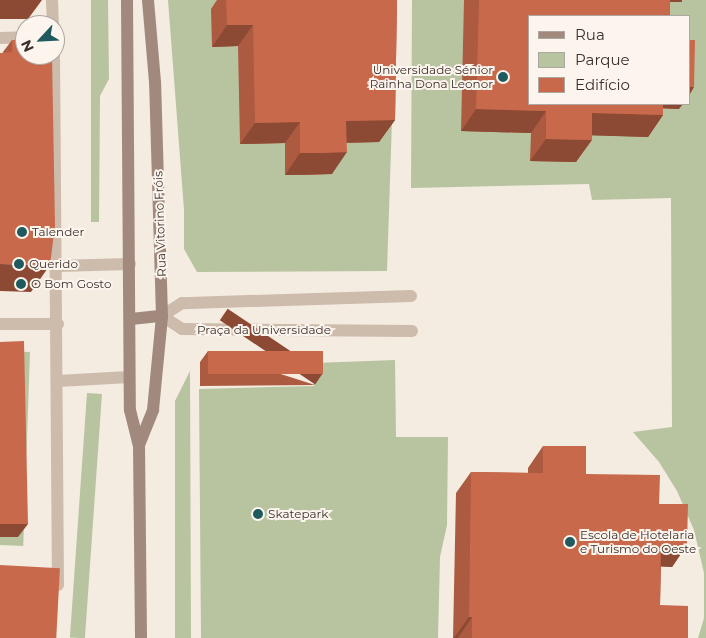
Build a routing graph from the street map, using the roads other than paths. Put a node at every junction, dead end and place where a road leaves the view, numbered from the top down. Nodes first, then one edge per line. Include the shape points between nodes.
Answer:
1 (52, 0) edge
2 (127, 0) edge
3 (148, 0) edge
4 (53, 15) edge
5 (0, 38) edge
6 (15, 38) edge
7 (54, 65) edge
8 (130, 264) junction
9 (57, 266) junction
10 (411, 296) dead end
11 (162, 316) junction
12 (130, 319) junction
13 (0, 324) edge
14 (58, 324) junction
15 (412, 331) dead end
16 (129, 377) junction
17 (58, 381) junction
18 (138, 445) junction
19 (58, 602) edge
20 (142, 638) edge

1 - 4 street
2 - 8 main road, Rua Vitorino Fróis
3 - 11 main road, Rua Vitorino Fróis via 155,82
5 - 6 street
7 - 9 street
8 - 9 street
8 - 12 main road, Rua Vitorino Fróis
9 - 14 street
10 - 11 street via 182,303
11 - 12 main road
11 - 15 street, Praça da Universidade via 182,329
11 - 18 main road, Rua Vitorino Fróis via 153,410
12 - 16 main road, Rua Vitorino Fróis
13 - 14 street
14 - 17 street
16 - 17 street
16 - 18 main road, Rua Vitorino Fróis via 130,410
17 - 19 street via 53,576
18 - 20 main road, Rua Vitorino Fróis

